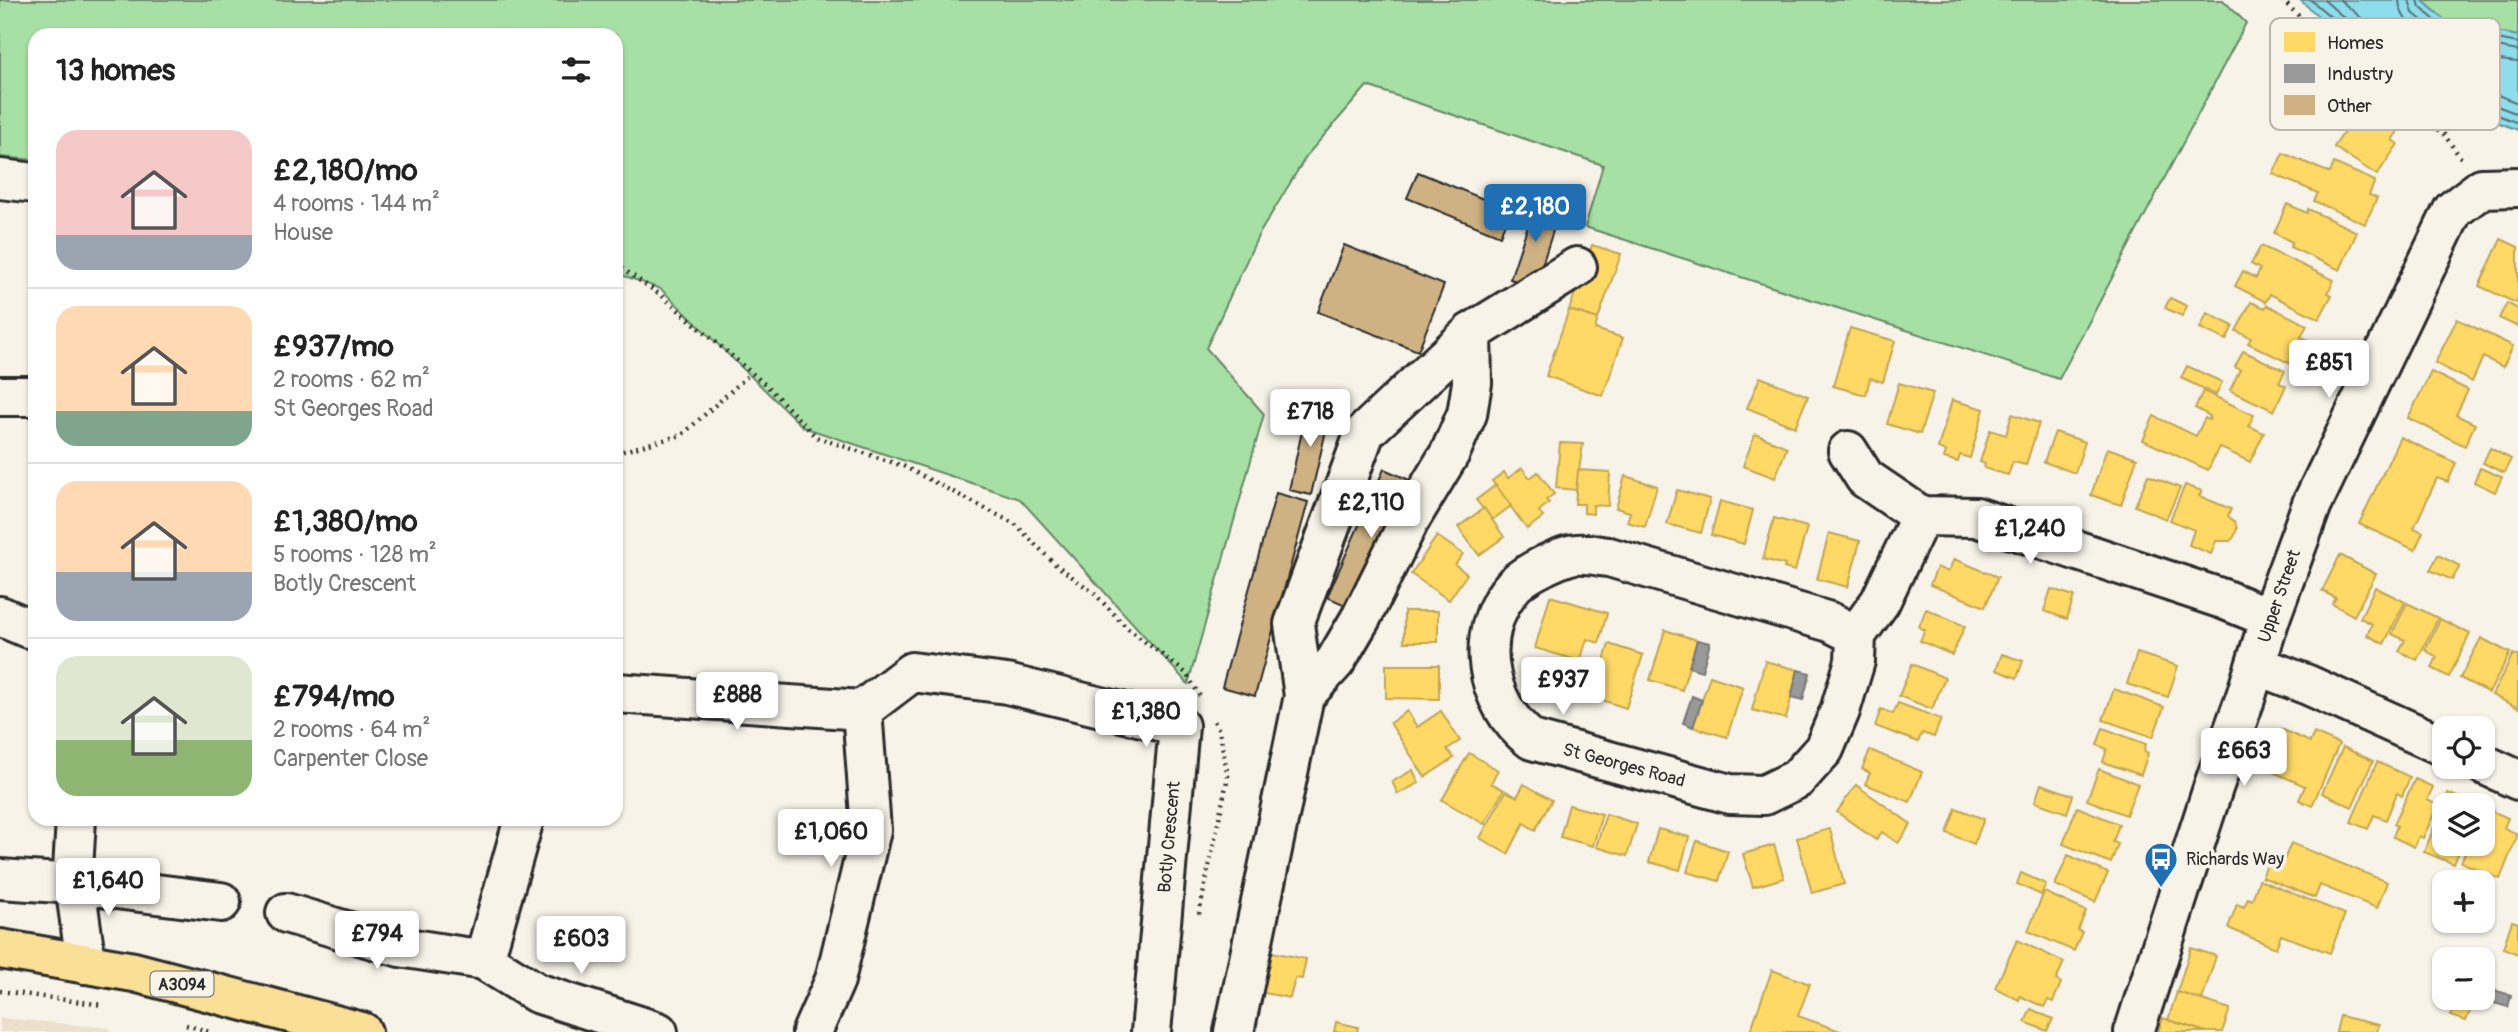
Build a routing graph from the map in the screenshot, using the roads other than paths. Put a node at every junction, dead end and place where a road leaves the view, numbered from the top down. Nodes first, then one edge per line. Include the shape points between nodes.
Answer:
1 (0, 179) edge
2 (28, 182) edge
3 (2500, 188) edge
4 (1577, 267) dead end
5 (1471, 333) junction
6 (0, 396) edge
7 (28, 396) edge
8 (1848, 451) dead end
9 (1921, 516) junction
10 (0, 616) edge
11 (2270, 618) junction
12 (28, 628) edge
13 (1856, 635) junction
14 (2256, 666) junction
15 (623, 694) edge
16 (1304, 696) junction
17 (862, 710) junction
18 (2432, 741) edge
19 (2495, 769) edge
20 (2518, 780) edge
21 (76, 826) edge
22 (522, 826) edge
23 (0, 879) edge
24 (75, 884) junction
25 (221, 902) dead end
26 (286, 913) dead end
27 (0, 949) edge
28 (484, 960) junction
29 (86, 964) junction
30 (362, 1032) edge
31 (658, 1032) edge
32 (812, 1032) edge
33 (1151, 1032) edge
34 (1234, 1032) edge
35 (2134, 1032) edge

1 - 2 street
3 - 11 street, Upper Street via 2453,210 2312,504
4 - 5 street
5 - 16 street via 1467,414 1450,453 1335,662
5 - 16 street via 1365,432 1294,624
6 - 7 street
8 - 9 street via 1865,478
9 - 11 street via 1976,517
9 - 13 street via 1880,602
10 - 12 street
11 - 14 street, Upper Street
13 - 13 street, St Georges Road via 1855,661 1824,749 1797,779 1764,795 1730,794 1532,740 1503,710 1487,661 1496,616 1516,584 1535,570 1576,553 1609,557 1830,622
14 - 18 street
14 - 35 street, Upper Street
15 - 17 street
16 - 34 street
17 - 32 street via 871,830 835,980
17 - 33 street, Botly Crescent via 912,671 1007,684 1179,726
19 - 20 street
21 - 24 street
22 - 28 street
23 - 24 street
24 - 25 street
24 - 29 street
26 - 28 street via 400,947
27 - 29 main road, A3094
28 - 31 street via 537,993
29 - 30 main road, A3094 via 134,972

